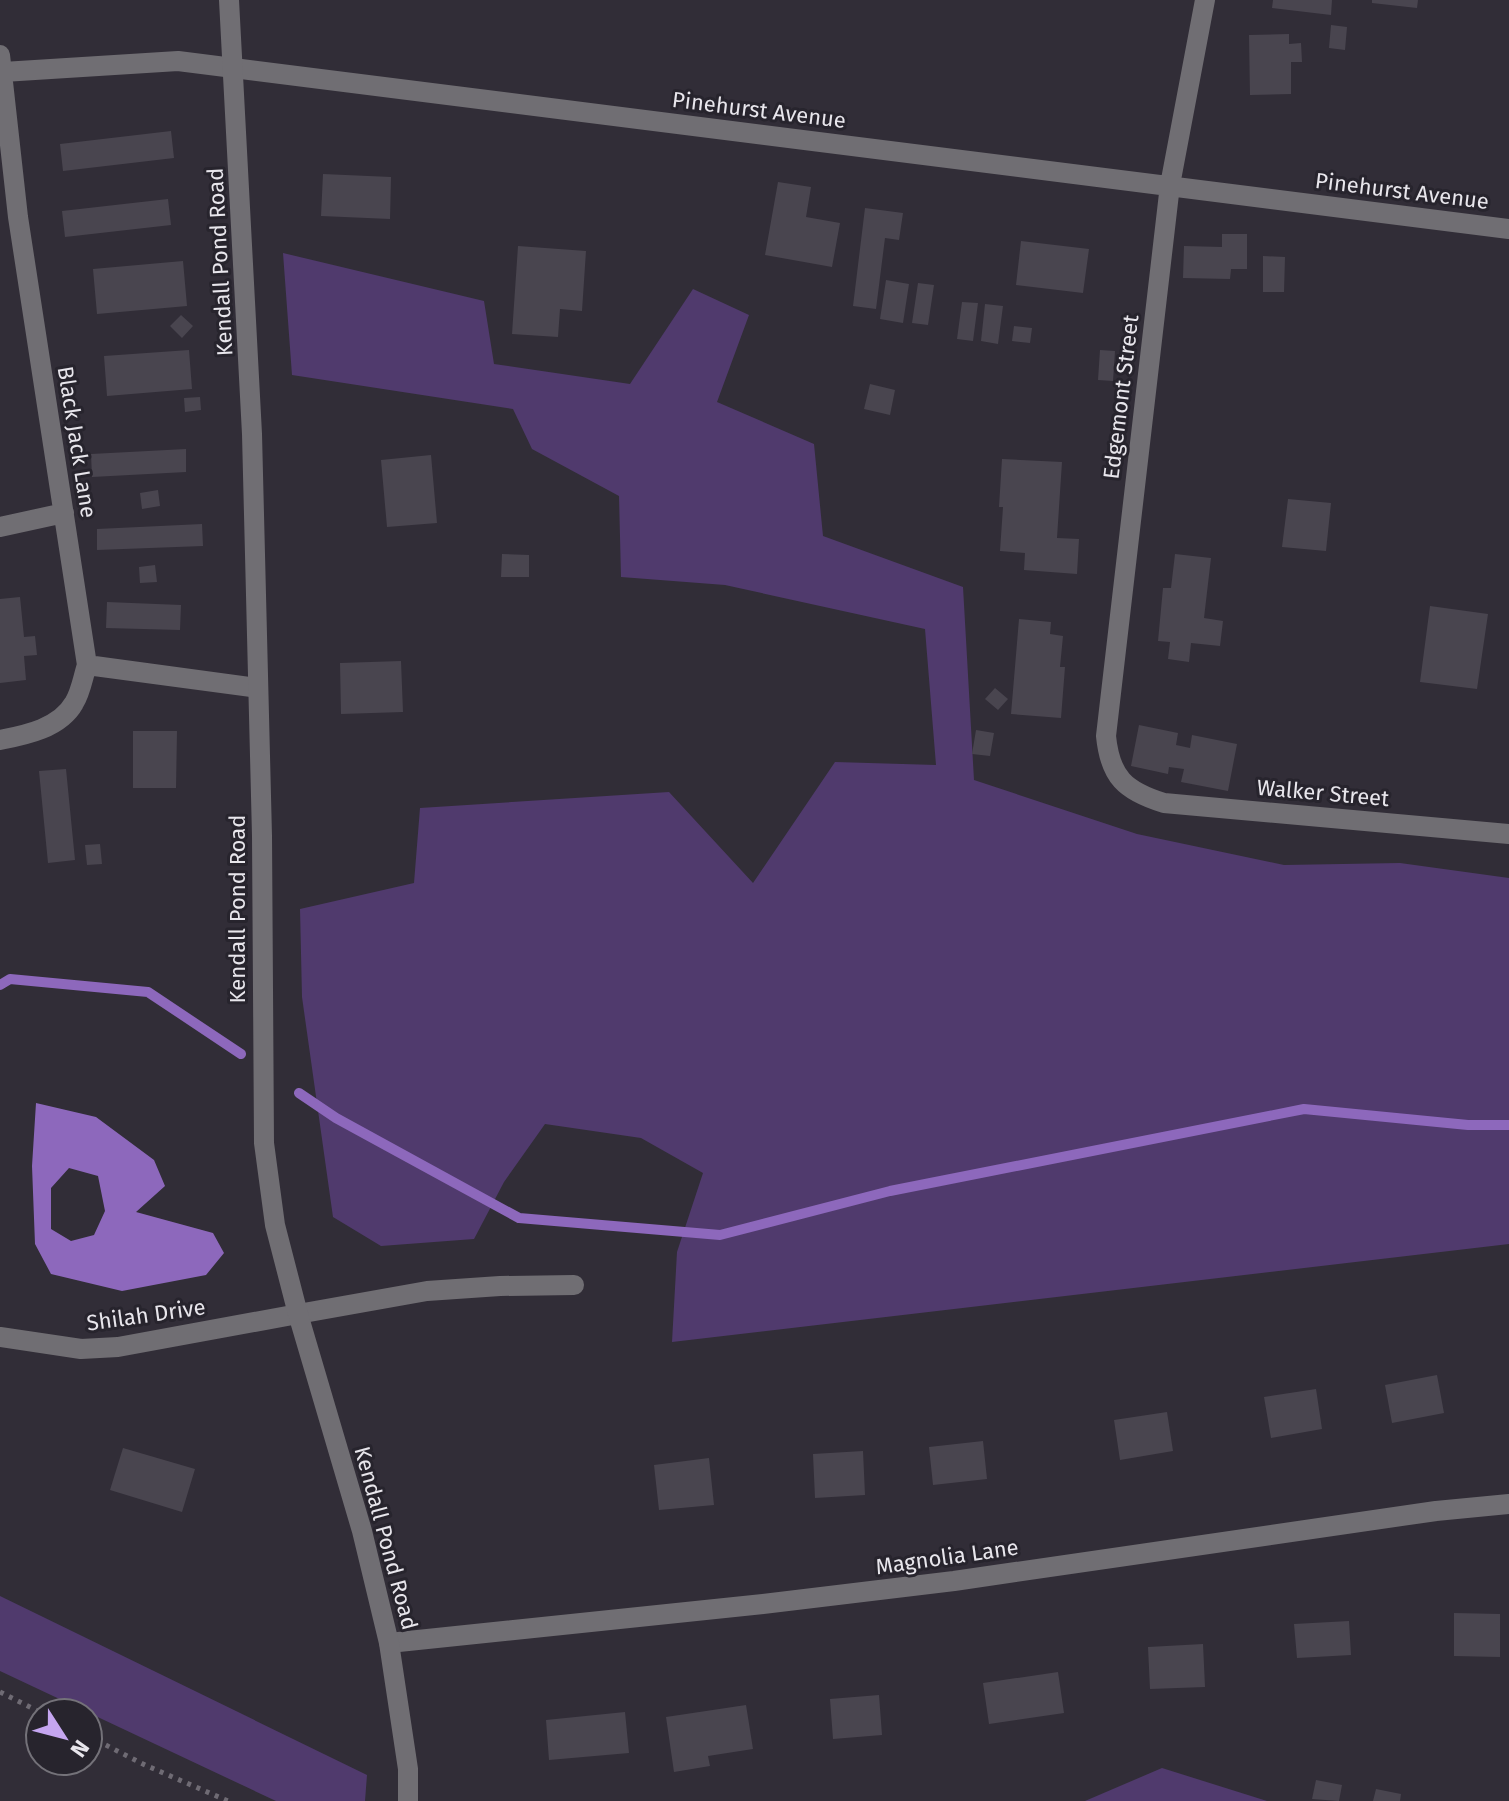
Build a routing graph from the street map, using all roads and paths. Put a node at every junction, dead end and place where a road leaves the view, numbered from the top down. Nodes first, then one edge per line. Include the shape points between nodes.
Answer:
1 (229, 0) edge
2 (1205, 0) edge
3 (1, 64) edge
4 (235, 68) junction
5 (1170, 185) junction
6 (9, 220) edge
7 (1509, 229) edge
8 (64, 513) junction
9 (0, 527) edge
10 (87, 665) junction
11 (258, 688) junction
12 (0, 740) edge
13 (1135, 792) joint
14 (1509, 834) edge
15 (574, 1285) dead end
16 (298, 1314) junction
17 (0, 1337) edge
18 (1509, 1504) edge
19 (389, 1643) junction
20 (0, 1692) edge
21 (24, 1704) edge
22 (104, 1744) edge
23 (228, 1801) edge
24 (408, 1801) edge

1 - 4 street, Kendall Pond Road
2 - 5 street, Edgemont Street
3 - 4 street, Pinehurst Avenue via 178,61
3 - 6 street, Black Jack Lane
4 - 5 street, Pinehurst Avenue
4 - 11 street, Kendall Pond Road
5 - 7 street, Pinehurst Avenue
5 - 13 street, Edgemont Street via 1106,736 1114,771
6 - 8 street, Black Jack Lane
8 - 9 street
8 - 10 street, Black Jack Lane
10 - 11 street
10 - 12 street via 75,702 64,716 34,733
11 - 16 street, Kendall Pond Road via 264,1143 275,1225
13 - 14 street, Walker Street via 1164,803
15 - 16 street, Shilah Drive via 427,1291
16 - 17 street, Shilah Drive via 118,1347 81,1349
16 - 19 street, Kendall Pond Road
18 - 19 street, Magnolia Lane via 922,1585
19 - 24 street, Kendall Pond Road
20 - 21 path
22 - 23 path

